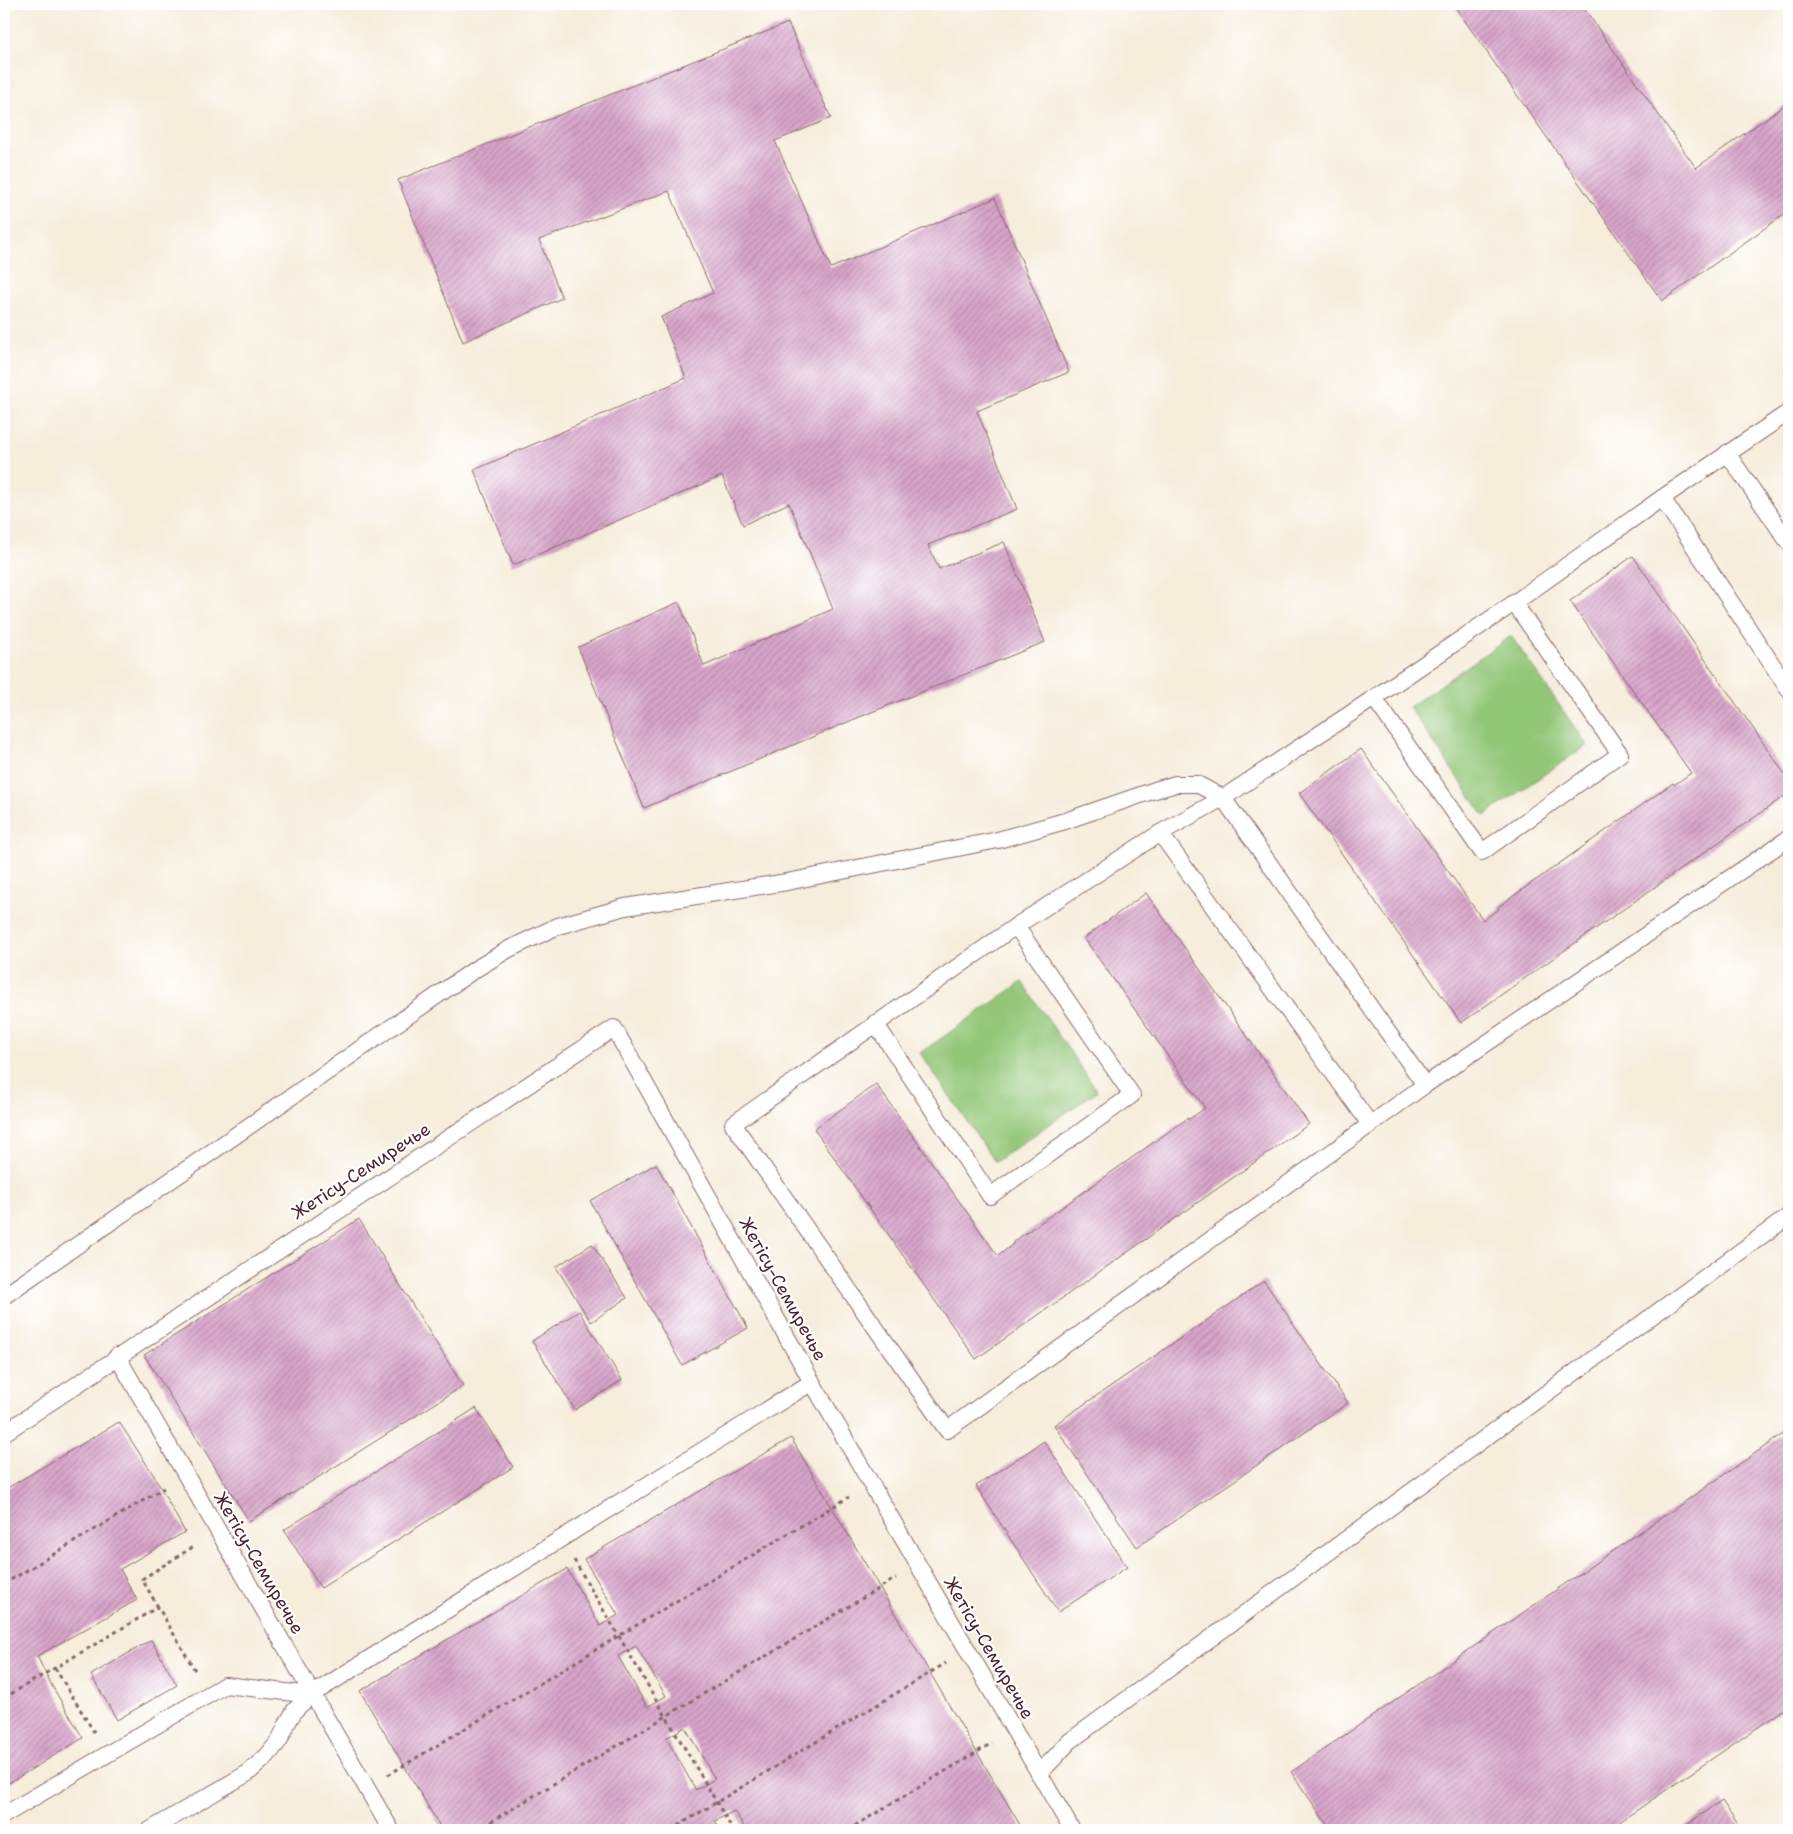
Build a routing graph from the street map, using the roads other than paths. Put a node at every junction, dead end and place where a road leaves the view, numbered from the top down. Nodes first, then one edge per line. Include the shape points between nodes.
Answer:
1 (1789, 412) edge
2 (1727, 453) junction
3 (1662, 498) junction
4 (1789, 543) edge
5 (1514, 603) junction
6 (1789, 690) edge
7 (1374, 698) junction
8 (1223, 798) junction
9 (1160, 833) junction
10 (1789, 838) edge
11 (1016, 926) junction
12 (875, 1023) junction
13 (1425, 1085) junction
14 (1370, 1124) junction
15 (1789, 1216) edge
16 (4, 1296) edge
17 (117, 1356) junction
18 (812, 1382) junction
19 (4, 1433) edge
20 (311, 1695) junction
21 (1039, 1774) junction
22 (4, 1815) edge
23 (150, 1830) edge
24 (391, 1830) edge
25 (1072, 1830) edge

1 - 2 lane
2 - 3 lane
2 - 4 lane
3 - 5 lane
3 - 6 lane
5 - 7 lane
5 - 7 lane via 1620,754 1482,852
7 - 8 lane
8 - 9 lane
8 - 13 lane
8 - 16 lane via 1197,784 1176,784 998,840 786,882 625,907 558,926 474,970
9 - 11 lane
9 - 14 lane
10 - 13 lane
11 - 12 lane
11 - 12 lane via 1132,1095 990,1196
12 - 14 lane via 734,1124 947,1430
13 - 14 lane
15 - 21 lane via 1070,1741
17 - 18 lane, Жетісу-Семиречье via 614,1028
17 - 19 lane
17 - 20 lane, Жетісу-Семиречье
18 - 20 lane, Жетісу-Семиречье
18 - 21 lane, Жетісу-Семиречье
20 - 22 lane via 225,1685
20 - 23 lane via 295,1710 267,1756 248,1773
20 - 24 lane, Жетісу-Семиречье
21 - 25 lane, Жетісу-Семиречье

